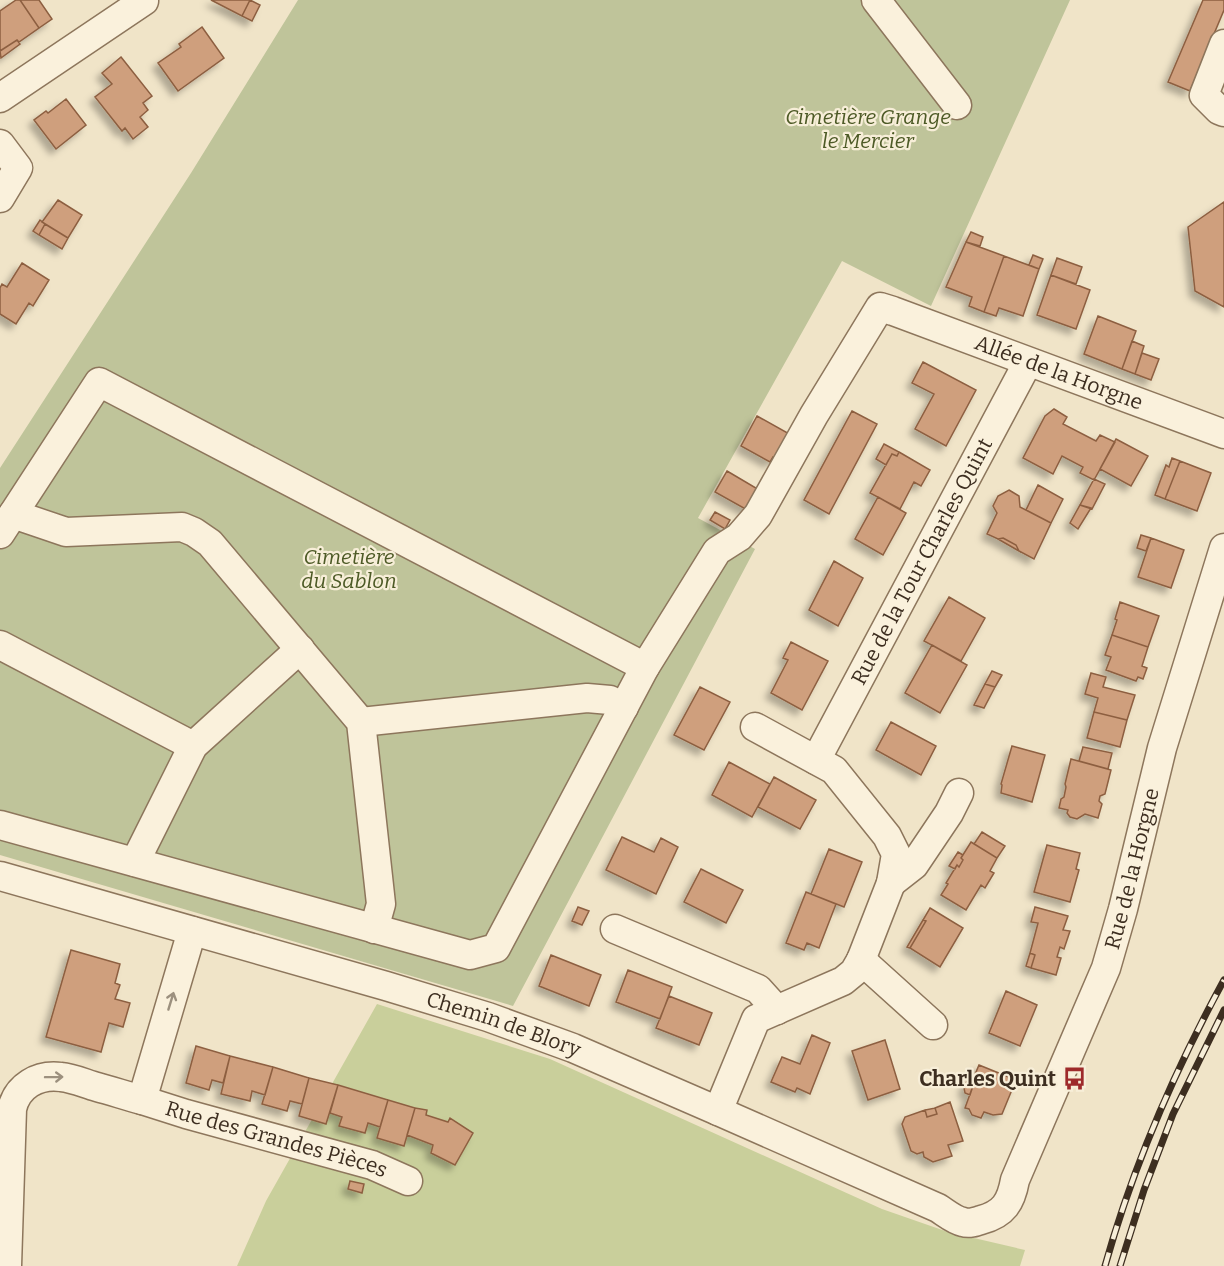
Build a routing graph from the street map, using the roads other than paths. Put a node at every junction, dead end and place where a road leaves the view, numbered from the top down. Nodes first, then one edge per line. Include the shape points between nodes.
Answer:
1 (876, 0) edge
2 (144, 1) edge
3 (1224, 44) edge
4 (0, 98) edge
5 (957, 105) dead end
6 (1224, 112) edge
7 (0, 144) edge
8 (0, 198) edge
9 (1028, 362) junction
10 (1224, 434) edge
11 (7, 524) edge
12 (1224, 548) edge
13 (0, 645) edge
14 (300, 650) junction
15 (645, 667) junction
16 (624, 707) junction
17 (361, 722) junction
18 (755, 728) dead end
19 (193, 746) junction
20 (816, 760) junction
21 (959, 793) dead end
22 (0, 825) edge
23 (135, 862) junction
24 (0, 876) edge
25 (891, 883) junction
26 (374, 929) junction
27 (615, 929) dead end
28 (192, 931) junction
29 (861, 960) junction
30 (777, 1010) junction
31 (933, 1025) dead end
32 (142, 1100) junction
33 (718, 1111) junction
34 (1015, 1180) junction
35 (408, 1181) dead end
36 (938, 1208) junction
37 (987, 1218) joint
38 (7, 1266) edge

1 - 5 street
2 - 4 street
3 - 6 street via 1204,95
7 - 8 street via 18,168
9 - 10 street, Allée de la Horgne
9 - 15 street, Allée de la Horgne via 880,308 758,515 739,537 717,551
9 - 20 street, Rue de la Tour Charles Quint
11 - 14 street via 66,532 182,527 194,532 210,543
11 - 15 street via 99,382
12 - 34 street, Rue de la Horgne via 1162,748 1106,968
13 - 19 street
14 - 17 street
14 - 19 street
15 - 16 street
16 - 17 street via 610,700 587,698
16 - 26 street via 496,948 470,955
17 - 26 street via 381,904
18 - 20 street
19 - 23 street
20 - 25 street via 834,770 887,836 896,854
21 - 25 street via 914,865
22 - 23 street
23 - 26 street
24 - 28 street, Chemin de Blory
25 - 29 street
27 - 30 street via 758,989
32 -> 28 street, Rue des Grandes Pièces
28 - 33 street, Chemin de Blory via 488,1017 573,1048
29 - 30 street via 843,981
29 - 31 street
30 - 33 street via 756,1019
32 - 35 street, Rue des Grandes Pièces via 372,1165
38 -> 32 street, Rue des Grandes Pièces via 12,1109 21,1089 46,1077 62,1077
33 - 36 street, Chemin de Blory
34 - 36 street, Rue de la Horgne via 983,1206 963,1210
34 - 37 street, Rue de la Horgne via 1005,1207
36 - 37 street, Chemin de Blory via 967,1223

